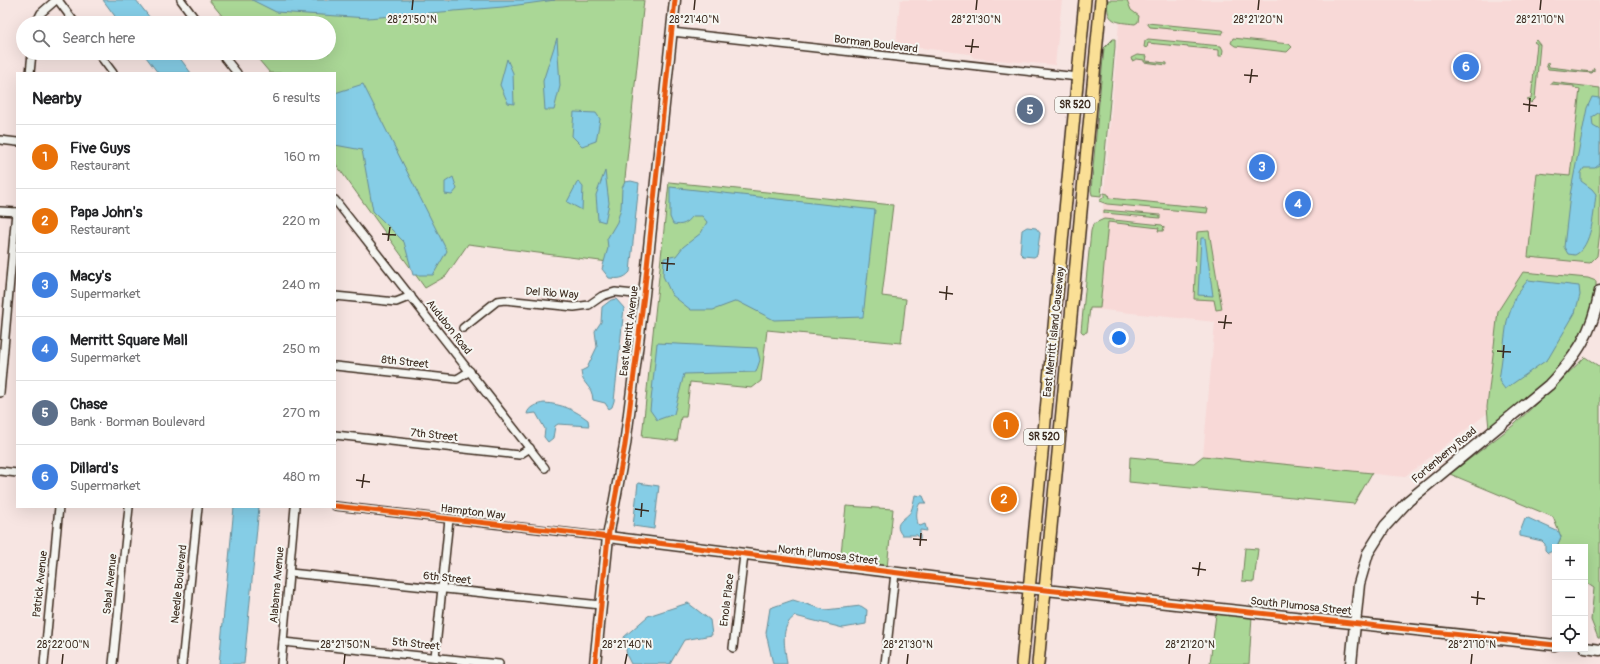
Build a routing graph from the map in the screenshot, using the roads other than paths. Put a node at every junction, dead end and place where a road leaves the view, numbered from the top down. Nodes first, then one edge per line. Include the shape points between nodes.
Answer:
1 (57, 0) edge
2 (181, 0) edge
3 (675, 0) edge
4 (1085, 0) edge
5 (1089, 0) edge
6 (1101, 0) edge
7 (40, 16) edge
8 (70, 16) edge
9 (193, 16) edge
10 (1098, 29) junction
11 (672, 32) junction
12 (31, 60) edge
13 (103, 60) edge
14 (227, 60) edge
15 (30, 72) edge
16 (112, 72) edge
17 (236, 72) edge
18 (1078, 77) junction
19 (1090, 118) junction
20 (0, 140) edge
21 (16, 142) edge
22 (336, 201) edge
23 (0, 211) edge
24 (16, 212) edge
25 (16, 223) edge
26 (1600, 291) edge
27 (644, 295) junction
28 (336, 296) edge
29 (411, 296) junction
30 (1599, 305) edge
31 (463, 328) dead end
32 (1051, 365) junction
33 (336, 366) edge
34 (470, 371) junction
35 (0, 393) edge
36 (1063, 408) junction
37 (1046, 416) junction
38 (336, 435) edge
39 (530, 448) junction
40 (1058, 463) junction
41 (545, 468) dead end
42 (0, 471) edge
43 (16, 473) edge
44 (336, 506) edge
45 (59, 508) edge
46 (128, 508) edge
47 (198, 508) edge
48 (295, 508) edge
49 (449, 519) junction
50 (608, 537) junction
51 (744, 555) junction
52 (290, 573) junction
53 (895, 573) junction
54 (1029, 587) junction
55 (441, 589) junction
56 (1046, 589) junction
57 (601, 605) junction
58 (1355, 622) junction
59 (283, 642) junction
60 (1552, 645) edge
61 (733, 648) dead end
62 (1588, 648) edge
63 (1600, 650) edge
64 (435, 657) junction
65 (44, 664) edge
66 (113, 664) edge
67 (182, 664) edge
68 (281, 664) edge
69 (499, 664) edge
70 (595, 664) edge
71 (885, 664) edge
72 (1022, 664) edge
73 (1038, 664) edge
74 (1351, 664) edge

1 - 7 street
1 - 8 street
2 - 9 street
3 - 11 street, East Merritt Avenue
4 - 18 main road, East Merritt Island Causeway / SR 520
5 - 10 main road via 1091,14
6 - 10 main road, East Merritt Island Causeway / SR 520
10 - 19 main road, East Merritt Island Causeway / SR 520
11 - 18 street, Borman Boulevard
11 - 27 street, East Merritt Avenue
12 - 15 street
13 - 16 street
14 - 17 street
18 - 19 main road via 1087,87
18 - 32 main road, East Merritt Island Causeway / SR 520
19 - 36 main road, East Merritt Island Causeway / SR 520
20 - 21 street
22 - 29 street, Audubon Road
23 - 24 street
25 - 35 street
26 - 30 street, Fortenberry Road
27 - 31 street, Del Rio Way via 614,292 589,305 574,307 497,301
27 - 50 street, East Merritt Avenue via 625,445
28 - 29 street via 396,302
29 - 34 street, Audubon Road
30 - 58 street, Fortenberry Road via 1581,346 1569,364 1549,385 1408,501 1385,526 1368,553 1360,584
32 - 36 main road via 1055,395
32 - 37 main road, East Merritt Island Causeway / SR 520
33 - 34 street, 8th Street via 457,379
34 - 39 street, Audubon Road
36 - 40 main road, East Merritt Island Causeway / SR 520
37 - 40 main road via 1052,421
37 - 54 main road, East Merritt Island Causeway / SR 520
38 - 39 street, 7th Street via 518,455
39 - 41 street, Audubon Road
40 - 56 main road, East Merritt Island Causeway / SR 520
42 - 43 street
44 - 49 street, Hampton Way
45 - 65 street, Patrick Avenue
46 - 66 street, Sabal Avenue
47 - 67 street, Needle Boulevard
48 - 52 street, Alabama Avenue
49 - 50 street, Hampton Way
49 - 55 street
50 - 51 street, North Plumosa Street
50 - 57 street, East Merritt Avenue
51 - 53 street, North Plumosa Street
51 - 61 street, Enola Place
52 - 55 street, 6th Street
52 - 59 street, Alabama Avenue
53 - 54 street, North Plumosa Street
53 - 71 street
54 - 56 street, North Plumosa Street
54 - 72 main road, East Merritt Island Causeway / SR 520
55 - 57 street, 6th Street
55 - 64 street
56 - 58 street, South Plumosa Street
56 - 73 main road, East Merritt Island Causeway / SR 520
57 - 70 street, East Merritt Avenue
58 - 60 street, South Plumosa Street
58 - 74 street, Fortenberry Road
59 - 64 street, 5th Street
59 - 68 street, Alabama Avenue
62 - 63 street
64 - 69 street, 5th Street

